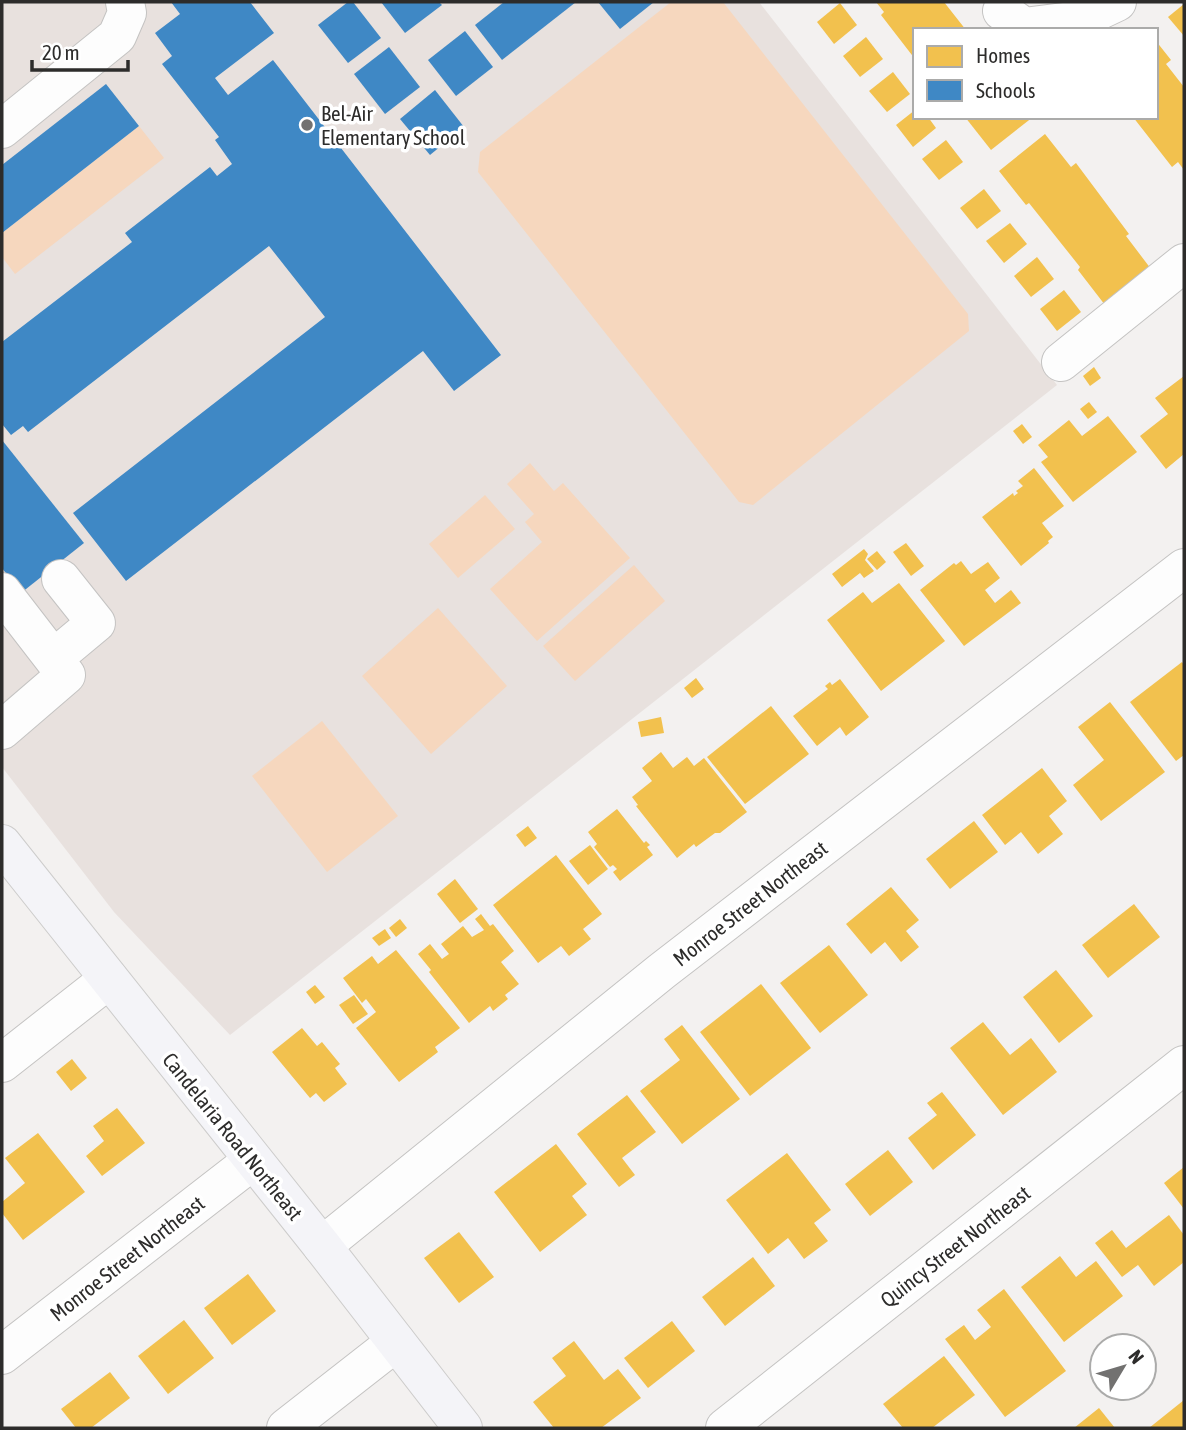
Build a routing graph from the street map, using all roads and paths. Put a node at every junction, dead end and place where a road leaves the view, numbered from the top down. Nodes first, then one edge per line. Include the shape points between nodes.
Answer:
1 (125, 2) edge
2 (1117, 2) edge
3 (1002, 11) dead end
4 (1052, 27) edge
5 (2, 129) edge
6 (1184, 263) edge
7 (1061, 362) dead end
8 (1184, 568) edge
9 (61, 579) dead end
10 (2, 592) edge
11 (54, 658) junction
12 (2, 730) edge
13 (2, 844) edge
14 (109, 979) junction
15 (2, 1063) edge
16 (1184, 1065) edge
17 (252, 1161) junction
18 (322, 1246) junction
19 (396, 1342) junction
20 (2, 1355) edge
21 (286, 1428) edge
22 (463, 1428) edge
23 (726, 1428) edge

1 - 5 street via 127,13 117,36
2 - 4 street
3 - 4 street via 1024,27
6 - 7 street
8 - 18 street, Monroe Street Northeast via 662,971
9 - 11 street via 96,623
10 - 11 street
11 - 12 street via 66,676
13 - 14 main road, Candelaria Road Northeast
14 - 15 street
14 - 17 main road, Candelaria Road Northeast
16 - 23 street, Quincy Street Northeast
17 - 18 main road, Candelaria Road Northeast
17 - 20 street, Monroe Street Northeast
18 - 19 main road, Candelaria Road Northeast
19 - 21 street
19 - 22 main road, Candelaria Road Northeast

